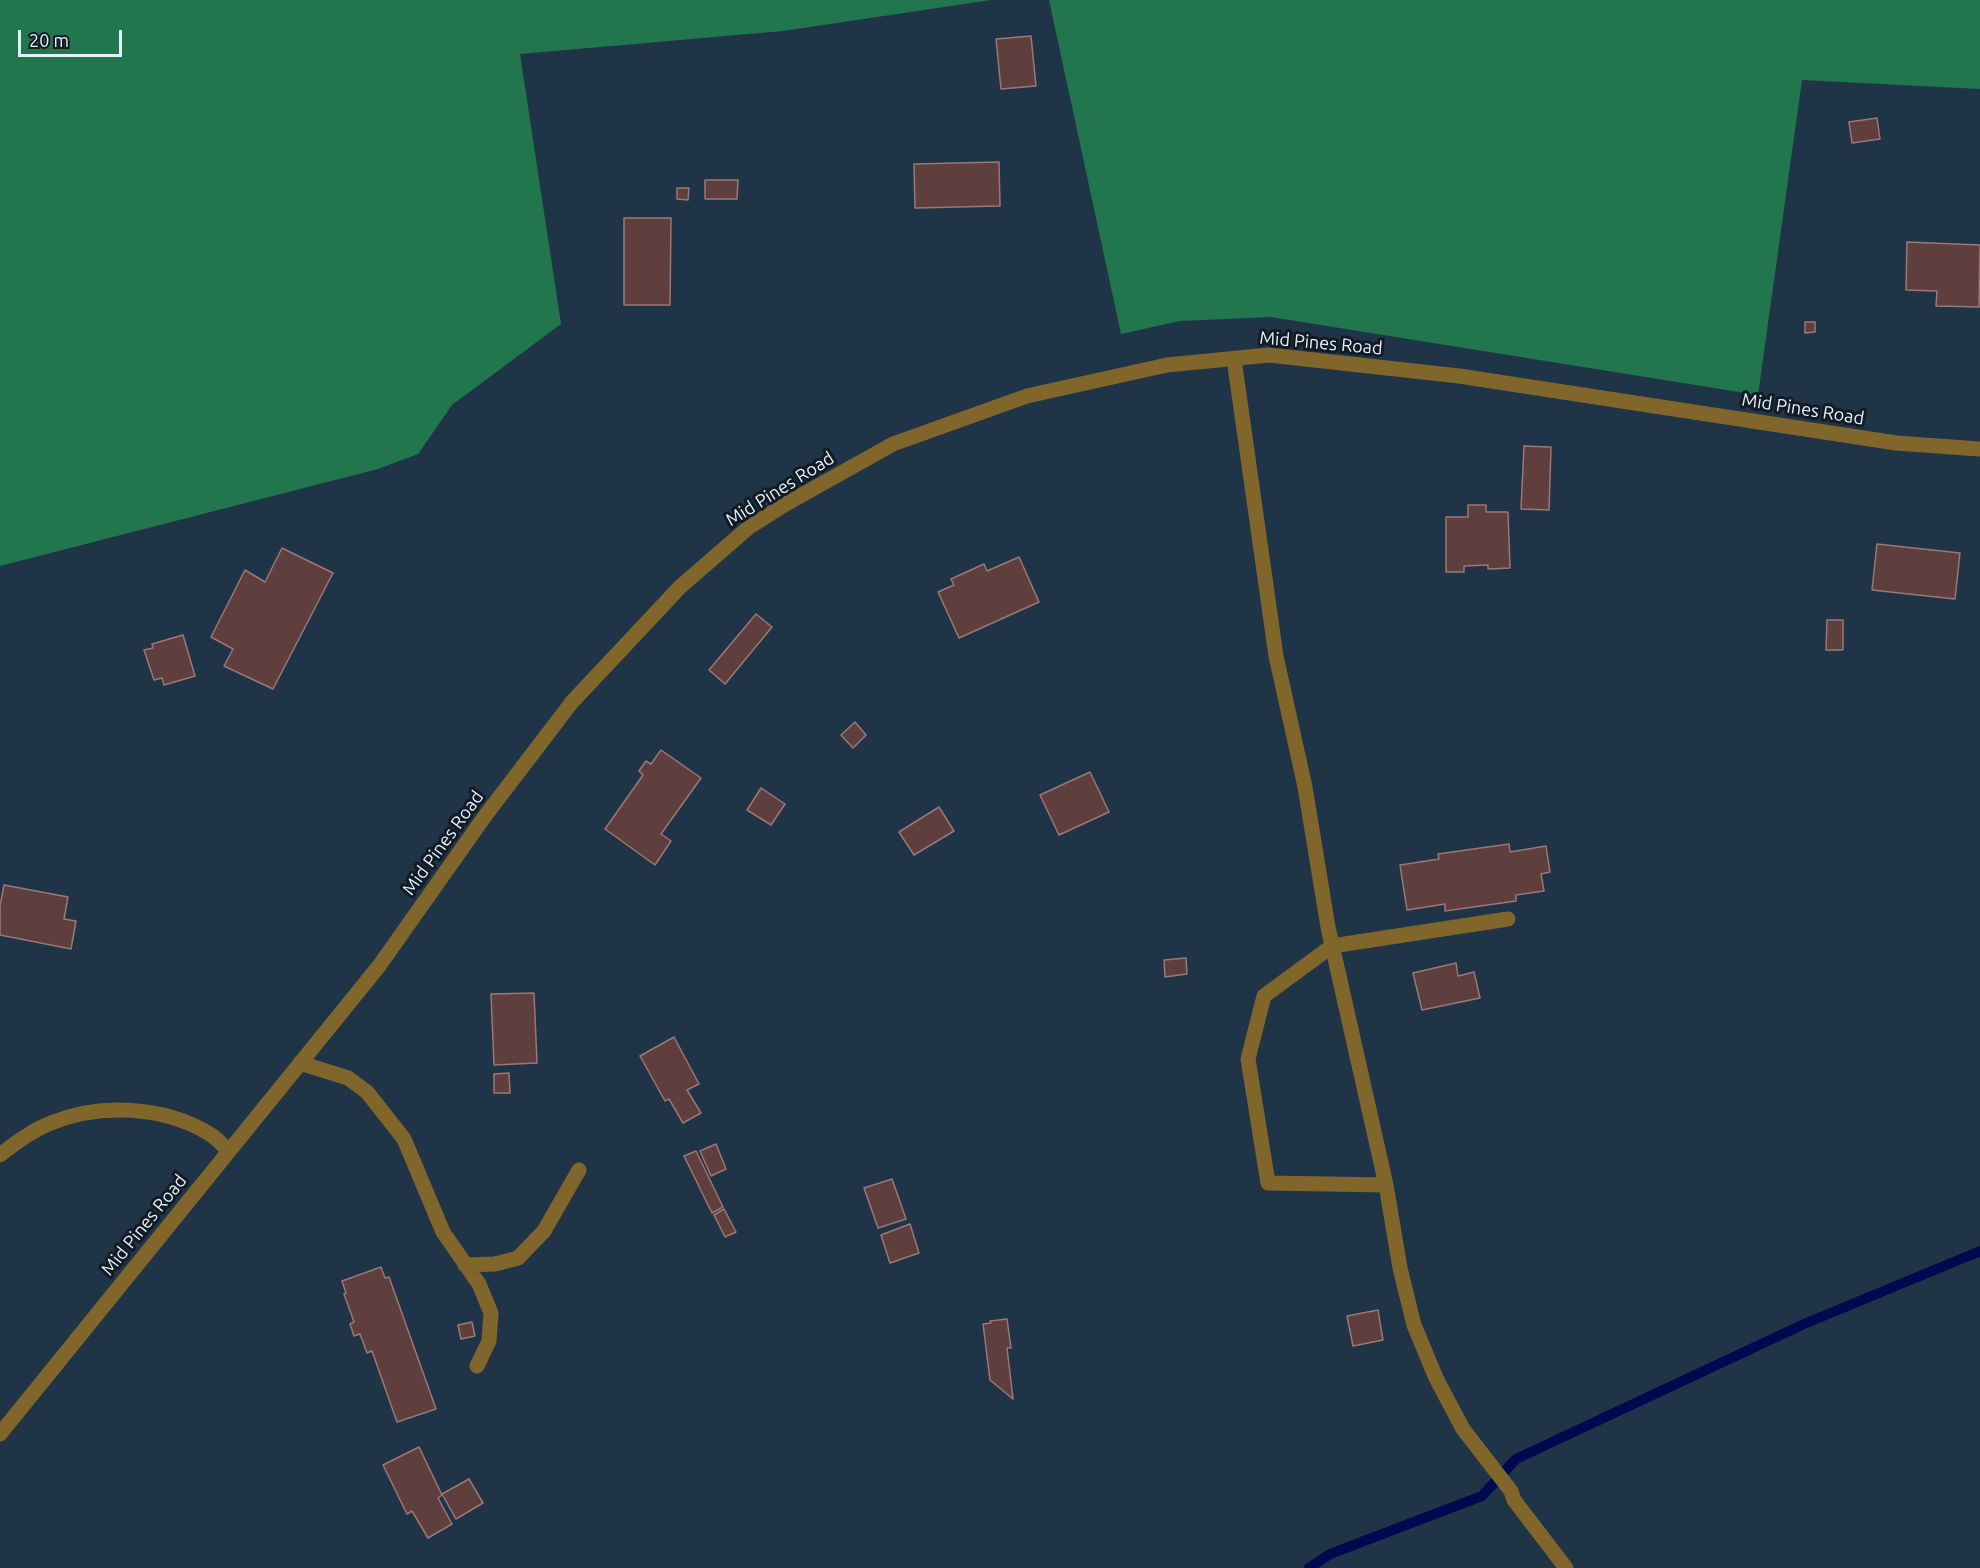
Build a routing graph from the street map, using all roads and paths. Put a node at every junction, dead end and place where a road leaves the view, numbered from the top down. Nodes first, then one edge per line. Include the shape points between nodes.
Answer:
1 (1234, 359) junction
2 (1980, 448) edge
3 (1508, 919) dead end
4 (1332, 946) junction
5 (300, 1063) junction
6 (229, 1151) junction
7 (0, 1155) edge
8 (579, 1170) dead end
9 (1386, 1185) junction
10 (465, 1265) junction
11 (477, 1366) dead end
12 (0, 1434) edge
13 (1566, 1568) edge

1 - 2 street, Mid Pines Road via 1269,355 1459,376 1896,443
1 - 4 street via 1276,656 1305,787
1 - 5 street, Mid Pines Road via 1167,365 1027,396 893,444 748,528 680,587 572,702 485,816 380,966
3 - 4 street
4 - 9 street
4 - 9 street via 1264,996 1248,1059 1268,1183
5 - 6 street, Mid Pines Road
5 - 10 street via 348,1078 367,1092 404,1139 443,1232
6 - 7 street via 210,1134 182,1120 118,1110 51,1123
6 - 12 street, Mid Pines Road
8 - 10 street via 544,1231 518,1258
9 - 13 street via 1414,1324 1436,1378 1463,1429
10 - 11 street via 491,1314 489,1341

